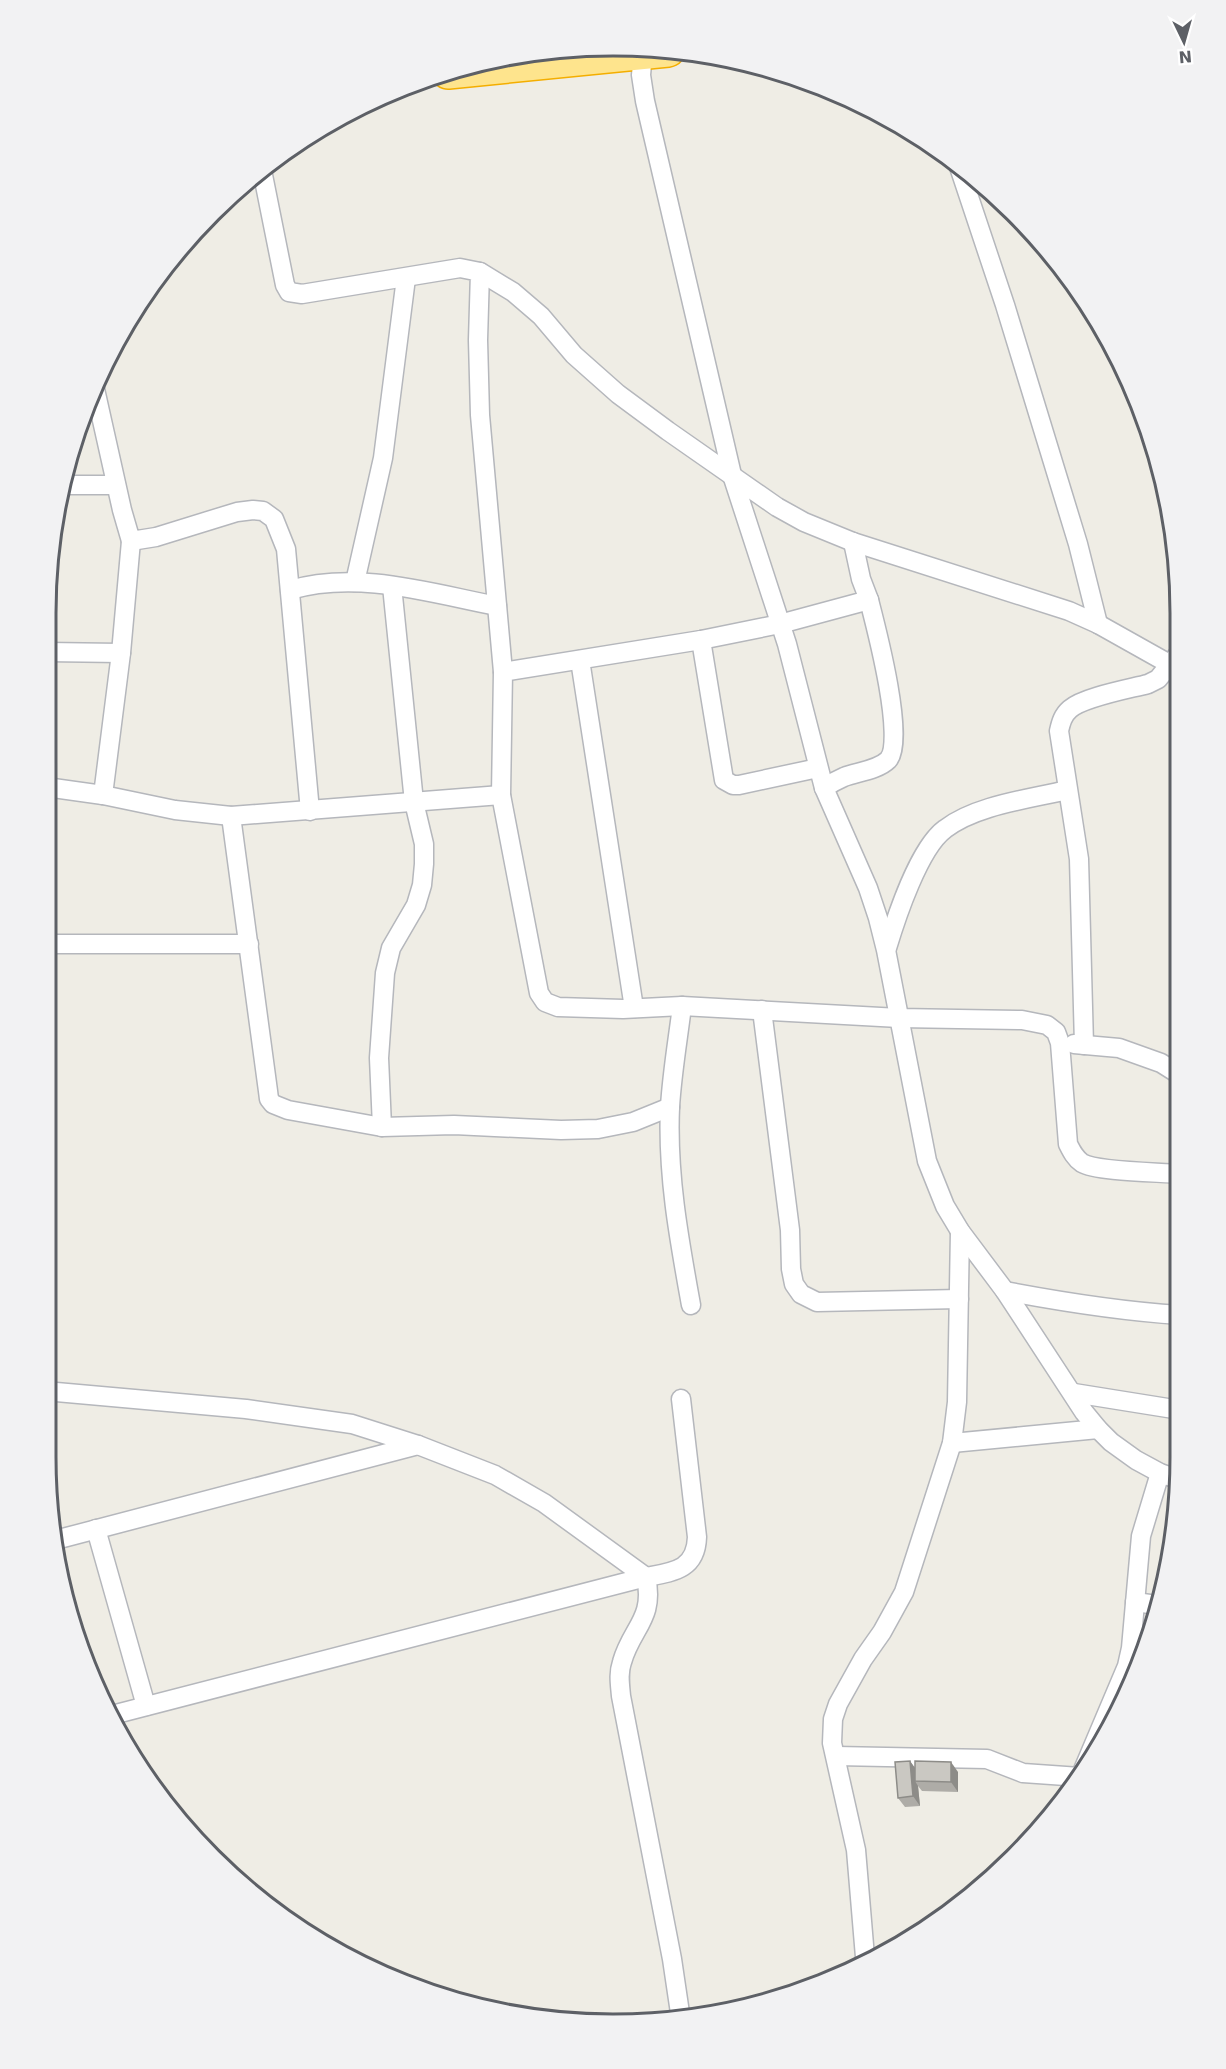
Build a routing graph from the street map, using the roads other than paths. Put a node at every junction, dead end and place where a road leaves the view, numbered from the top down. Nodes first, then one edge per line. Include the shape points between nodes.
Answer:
1 (590, 57) edge
2 (648, 57) edge
3 (505, 66) edge
4 (264, 179) edge
5 (963, 180) edge
6 (480, 272) junction
7 (406, 278) junction
8 (98, 401) edge
9 (732, 475) junction
10 (70, 485) edge
11 (116, 485) junction
12 (131, 541) junction
13 (853, 542) junction
14 (356, 582) junction
15 (392, 586) junction
16 (290, 590) junction
17 (869, 600) junction
18 (497, 606) junction
19 (780, 624) junction
20 (1098, 624) junction
21 (700, 640) junction
22 (56, 652) edge
23 (121, 653) junction
24 (1170, 659) edge
25 (580, 660) junction
26 (1170, 668) edge
27 (503, 672) junction
28 (818, 768) junction
29 (56, 788) edge
30 (824, 788) junction
31 (1067, 790) junction
32 (103, 795) junction
33 (501, 795) junction
34 (414, 802) junction
35 (310, 811) junction
36 (231, 816) junction
37 (56, 944) edge
38 (249, 944) junction
39 (886, 950) junction
40 (682, 1006) junction
41 (634, 1008) junction
42 (762, 1010) junction
43 (899, 1018) junction
44 (1060, 1043) junction
45 (1084, 1045) junction
46 (1170, 1069) edge
47 (670, 1107) junction
48 (382, 1127) junction
49 (1170, 1173) edge
50 (960, 1231) junction
51 (1005, 1291) junction
52 (959, 1299) junction
53 (691, 1305) dead end
54 (1170, 1314) edge
55 (56, 1392) edge
56 (1074, 1394) junction
57 (681, 1399) dead end
58 (1170, 1408) edge
59 (1098, 1429) junction
60 (952, 1443) junction
61 (418, 1444) junction
62 (1160, 1473) junction
63 (1169, 1476) edge
64 (96, 1529) junction
65 (62, 1538) edge
66 (646, 1577) junction
67 (1135, 1602) junction
68 (1151, 1604) edge
69 (146, 1706) junction
70 (118, 1713) edge
71 (1105, 1718) edge
72 (836, 1756) junction
73 (1069, 1776) edge
74 (865, 1954) edge
75 (679, 2010) edge

1 - 3 highway
2 - 9 street via 641,75 645,101
4 - 7 street via 289,292 302,294
5 - 20 street via 1078,544
6 - 7 street via 460,268
6 - 9 street via 513,292 541,316 574,355 618,394
6 - 18 street via 480,416
7 - 14 street via 383,458
8 - 11 street
9 - 13 street via 777,507
9 - 19 street
10 - 11 street
11 - 12 street
12 - 16 street via 237,512 263,511 274,519 286,549
12 - 23 street
13 - 17 street
13 - 20 street via 1069,610
14 - 15 street
14 - 16 street via 327,582
15 - 18 street
15 - 34 street
16 - 35 street
17 - 19 street
17 - 30 street via 891,698 892,750 888,760 880,765
18 - 27 street
19 - 21 street
19 - 28 street
20 - 24 street
21 - 25 street
21 - 28 street via 724,780 739,785
22 - 23 street
23 - 32 street
25 - 27 street
25 - 41 street
26 - 31 street via 1148,684 1081,702 1061,719
27 - 33 street
28 - 30 street
29 - 32 street
30 - 39 street via 868,888
31 - 39 street via 974,813 944,829 906,891
31 - 45 street via 1078,859
32 - 36 street via 165,809
33 - 34 street
33 - 41 street via 539,993 545,1002 558,1007
34 - 35 street
34 - 48 street via 424,844 422,885 416,905 391,948 385,973 379,1058
35 - 36 street
36 - 38 street
37 - 38 street
38 - 48 street via 273,1104
39 - 43 street
40 - 41 street
40 - 42 street
40 - 47 street
42 - 43 street
42 - 52 street via 794,1284 801,1294 818,1302
43 - 44 street via 1022,1020 1047,1025 1056,1032
43 - 50 street via 927,1161
44 - 45 street
44 - 49 street via 1068,1144 1073,1155 1098,1168
45 - 46 street via 1119,1048
47 - 48 street via 633,1122 598,1129
47 - 53 street via 676,1221
50 - 51 street
50 - 52 street
51 - 54 street via 1093,1307
51 - 56 street
52 - 60 street via 957,1402
55 - 61 street via 246,1409 352,1424
56 - 58 street
56 - 59 street
57 - 66 street via 696,1550 688,1563 675,1572
59 - 60 street
59 - 62 street via 1136,1460
60 - 72 street via 904,1592 838,1704 831,1734
61 - 64 street
61 - 66 street via 495,1475 534,1497
62 - 63 street
62 - 67 street via 1141,1536
64 - 65 street
64 - 69 street
66 - 69 street
66 - 75 street via 648,1608 622,1660 619,1675
67 - 68 street
67 - 71 street via 1127,1666
69 - 70 street
72 - 73 street via 987,1759 1023,1773
72 - 74 street via 856,1850

